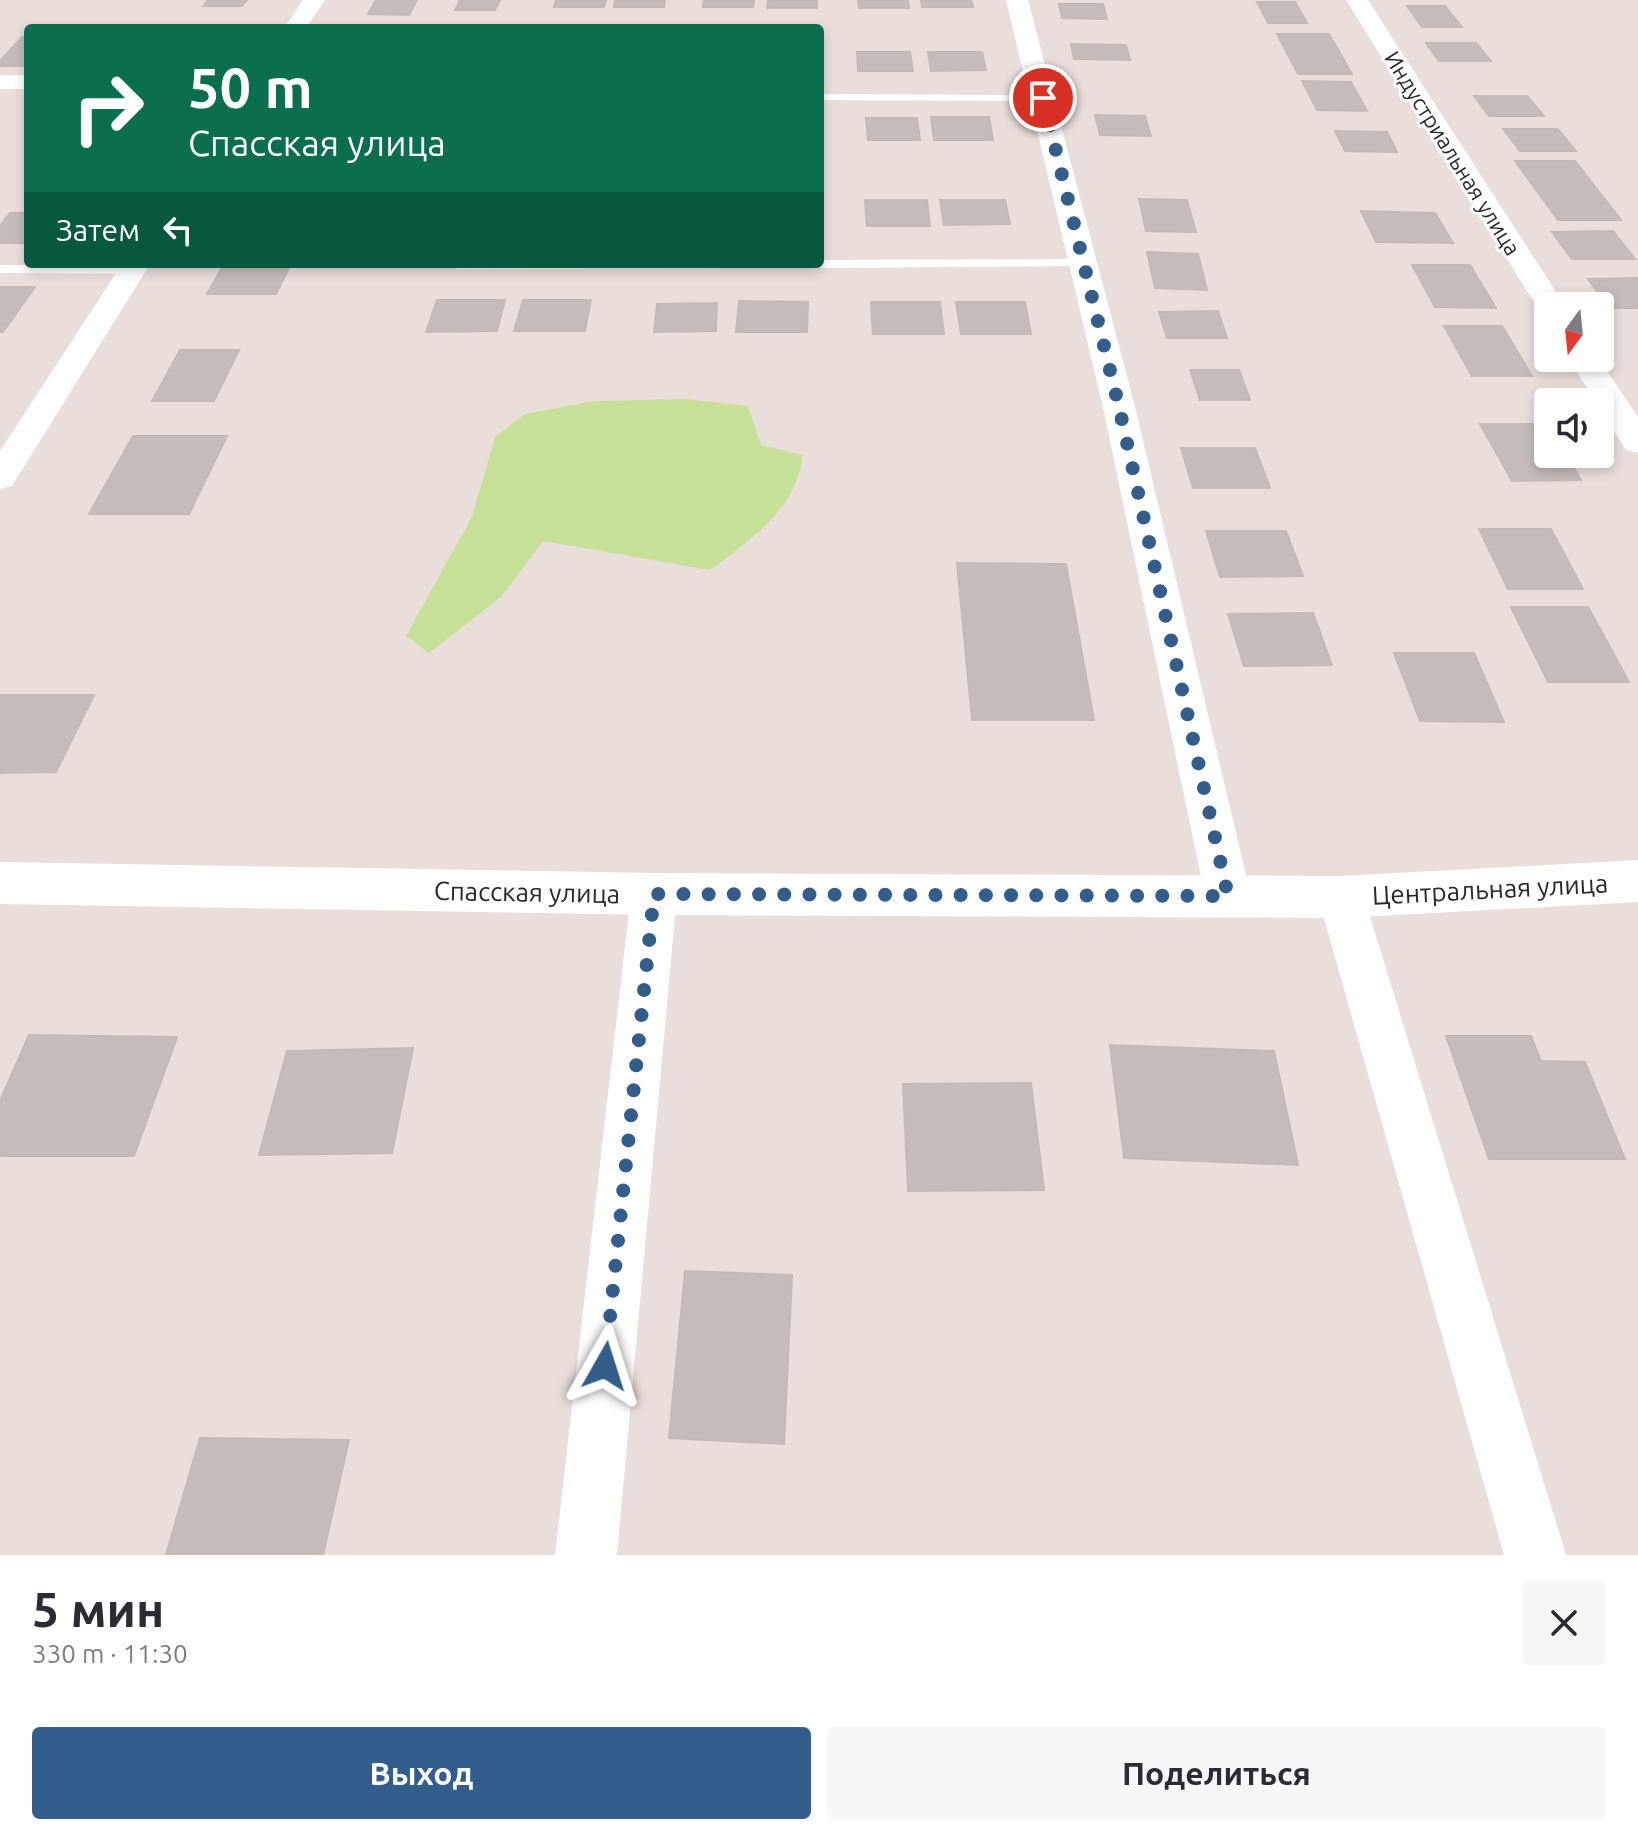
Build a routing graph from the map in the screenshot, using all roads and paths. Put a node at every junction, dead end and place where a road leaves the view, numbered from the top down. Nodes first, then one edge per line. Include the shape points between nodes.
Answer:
1 (314, 0) edge
2 (1017, 0) edge
3 (1357, 0) edge
4 (298, 24) edge
5 (0, 82) edge
6 (24, 82) edge
7 (824, 97) edge
8 (1043, 98) junction
9 (1083, 263) junction
10 (824, 264) edge
11 (67, 268) edge
12 (133, 268) edge
13 (0, 269) edge
14 (1541, 292) edge
15 (1592, 372) edge
16 (1638, 442) edge
17 (0, 478) edge
18 (1638, 881) edge
19 (0, 883) edge
20 (654, 894) junction
21 (1228, 896) junction
22 (1341, 897) junction
23 (586, 1555) edge
24 (1535, 1555) edge

1 - 4 street
2 - 8 street
3 - 14 street, Индустриальная улица
5 - 6 street
7 - 8 lane
8 - 9 street
9 - 10 lane
9 - 21 street
11 - 13 lane
12 - 17 street
15 - 16 street
18 - 22 street, Центральная улица
19 - 20 street, Спасская улица
20 - 21 street, Спасская улица
20 - 23 street
21 - 22 street, Спасская улица
22 - 24 street

